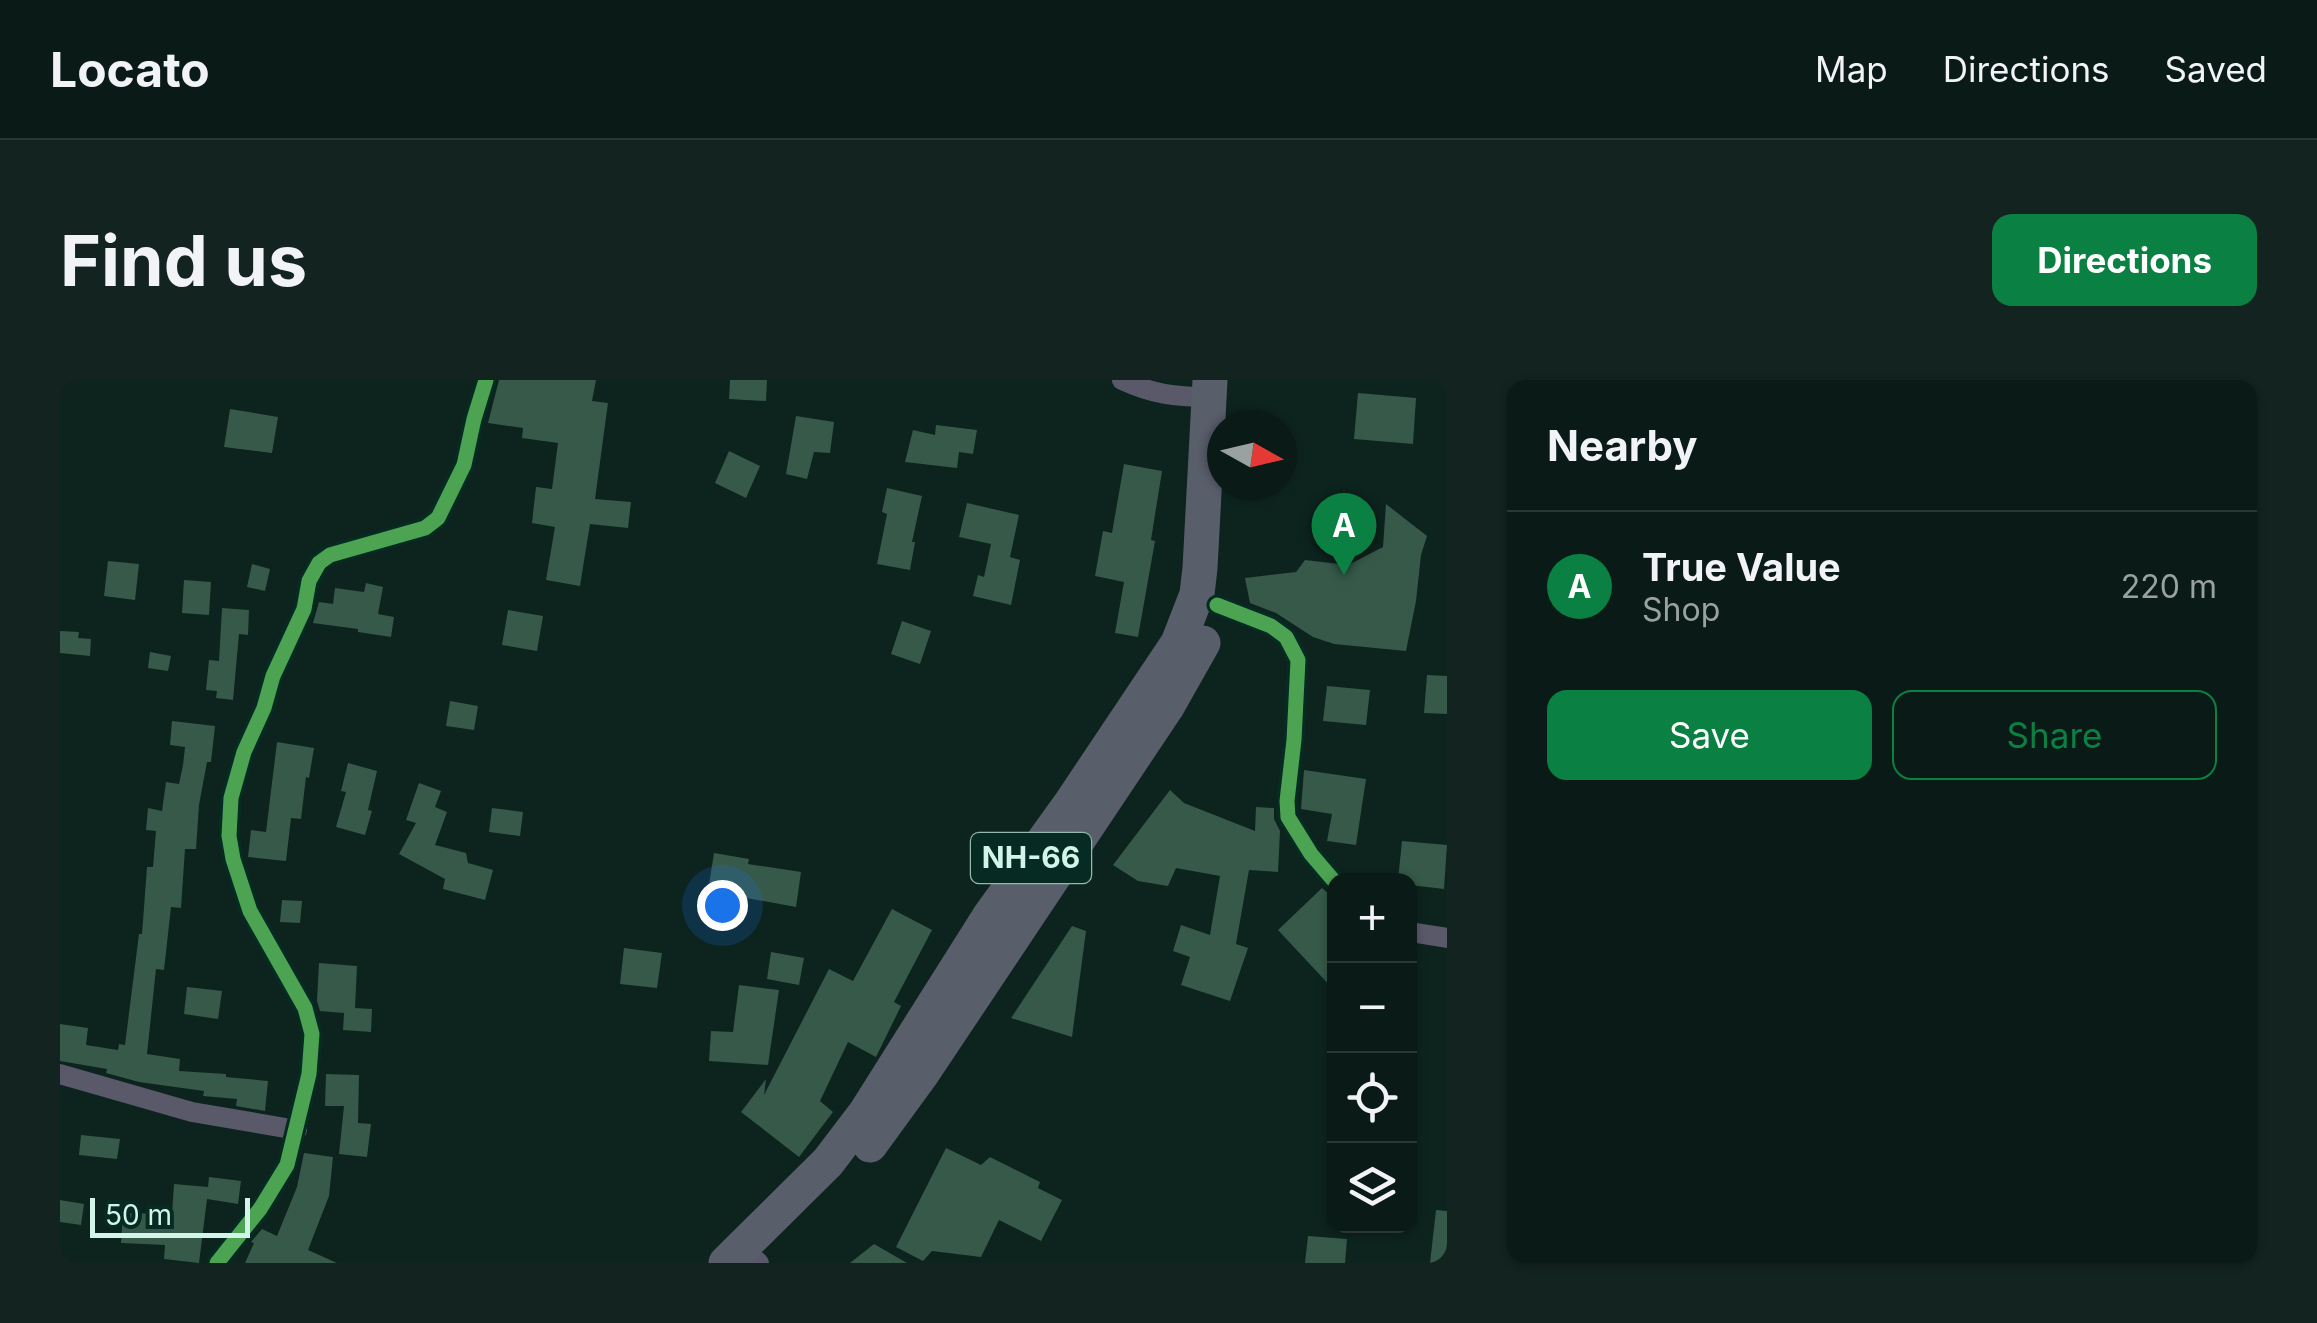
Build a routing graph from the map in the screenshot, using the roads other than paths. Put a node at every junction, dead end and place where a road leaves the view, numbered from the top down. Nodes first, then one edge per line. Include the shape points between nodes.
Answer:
1 (486, 380) edge
2 (1122, 380) edge
3 (1222, 396) edge
4 (1226, 500) edge
5 (1218, 604) junction
6 (1328, 873) edge
7 (1417, 933) edge
8 (1447, 938) edge
9 (60, 1074) edge
10 (297, 1130) junction
11 (217, 1263) edge
12 (749, 1263) edge

1 - 10 street via 464,466 438,518 426,528 319,563 236,777 233,860 250,910 305,1008 312,1034
2 - 3 street via 1184,398
3 - 12 highway, NH-66 via 1196,594 1178,643 989,917 866,1112
4 - 5 highway
5 - 6 street via 1270,626 1298,660 1288,817
5 - 12 highway via 1168,705 921,1075 853,1168
7 - 8 street
9 - 10 street via 192,1112
10 - 11 street via 287,1165

